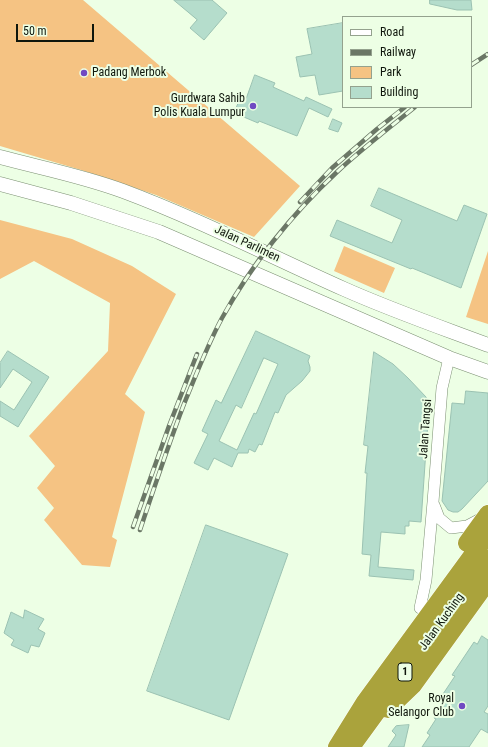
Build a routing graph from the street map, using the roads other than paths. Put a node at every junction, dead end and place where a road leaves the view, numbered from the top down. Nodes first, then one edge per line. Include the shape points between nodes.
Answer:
1 (0, 157) edge
2 (0, 184) edge
3 (488, 345) edge
4 (449, 358) junction
5 (488, 372) edge
6 (433, 502) junction
7 (487, 515) edge
8 (488, 534) edge
9 (488, 560) edge
10 (488, 581) edge
11 (452, 597) junction
12 (420, 608) junction
13 (365, 702) junction
14 (347, 746) edge

1 - 3 street, Jalan Parlimen via 121,190 186,216 396,312
2 - 4 street, Jalan Parlimen via 71,203 159,232
4 - 5 street, Jalan Parlimen
4 - 6 street, Jalan Tangsi via 442,388
6 - 7 street, Jalan Tangsi via 439,518 451,528 467,526
6 - 12 street, Jalan Tangsi via 426,580
7 - 12 highway
8 - 11 highway, Jalan Kuching / 1
9 - 11 highway, Jalan Kuching / 1
10 - 14 highway via 413,685
11 - 13 highway, Jalan Kuching / 1
11 - 14 highway, Jalan Kuching / 1
12 - 13 highway via 383,660
13 - 14 highway, 1

